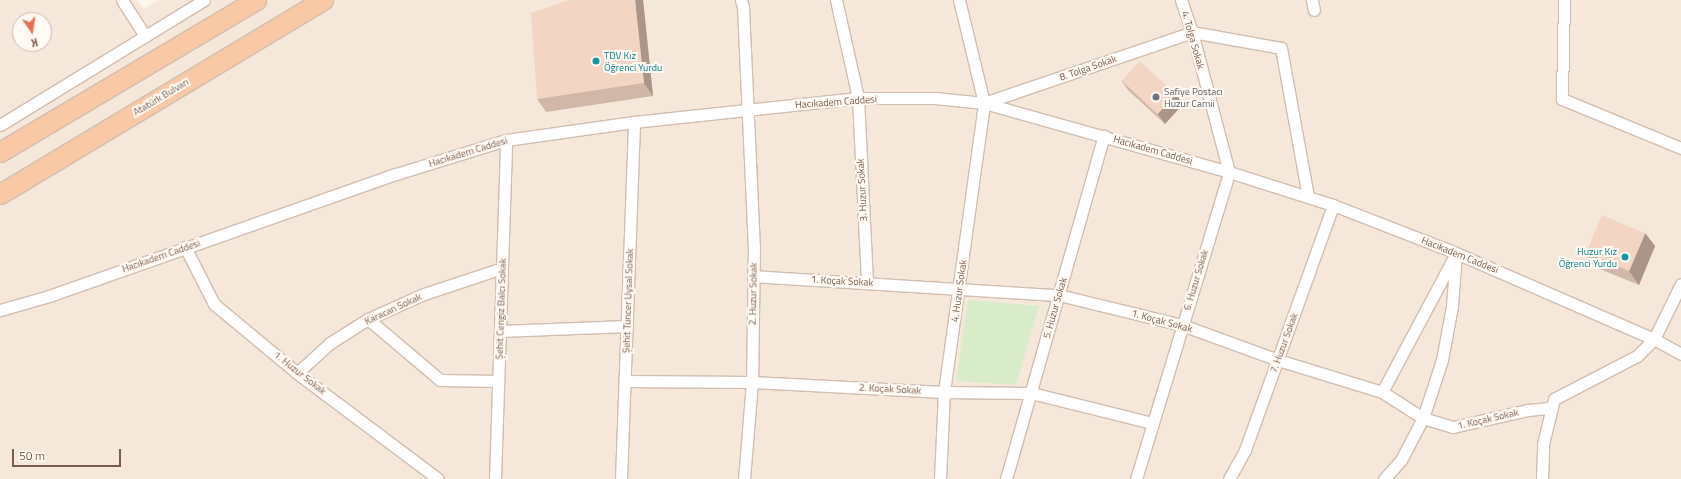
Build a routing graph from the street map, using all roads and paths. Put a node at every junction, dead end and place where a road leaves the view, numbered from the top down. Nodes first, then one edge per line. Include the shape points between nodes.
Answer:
1 (122, 0) edge
2 (204, 0) edge
3 (256, 0) edge
4 (323, 0) edge
5 (740, 0) edge
6 (836, 0) edge
7 (1181, 0) edge
8 (1564, 0) edge
9 (962, 1) edge
10 (1192, 32) junction
11 (145, 36) junction
12 (858, 98) junction
13 (984, 104) junction
14 (746, 110) junction
15 (634, 122) junction
16 (0, 125) edge
17 (1104, 136) junction
18 (506, 140) junction
19 (1681, 148) edge
20 (0, 152) edge
21 (1229, 172) junction
22 (0, 194) edge
23 (1308, 197) junction
24 (1333, 205) junction
25 (185, 247) junction
26 (1456, 252) junction
27 (502, 268) junction
28 (753, 276) junction
29 (867, 282) junction
30 (1681, 284) edge
31 (959, 288) junction
32 (1059, 295) junction
33 (0, 310) edge
34 (368, 319) junction
35 (1182, 325) junction
36 (626, 326) junction
37 (500, 331) junction
38 (1654, 339) junction
39 (1681, 354) edge
40 (1278, 360) junction
41 (297, 373) junction
42 (498, 381) junction
43 (625, 381) junction
44 (752, 382) junction
45 (944, 392) junction
46 (1382, 392) junction
47 (1031, 393) junction
48 (1552, 408) junction
49 (1423, 418) junction
50 (1152, 423) junction
51 (438, 479) edge
52 (495, 479) edge
53 (621, 479) edge
54 (744, 479) edge
55 (940, 479) edge
56 (1006, 479) edge
57 (1136, 479) edge
58 (1229, 479) edge
59 (1384, 479) edge
60 (1542, 479) edge

1 - 11 street
2 - 11 street
3 - 20 highway
4 - 22 highway, Atatürk Bulvarı
5 - 14 street, 2. Huzur Sokak via 743,7
6 - 12 street, 3. Huzur Sokak
7 - 10 street, 4. Tolga Sokak
8 - 19 street via 1562,99
9 - 13 street
10 - 13 street, 8. Tolga Sokak
10 - 21 street, 4. Tolga Sokak
10 - 23 street via 1281,48
11 - 16 street
12 - 13 street, Hacıkadem Caddesi via 935,98
12 - 14 street, Hacıkadem Caddesi
12 - 29 street, 3. Huzur Sokak
13 - 17 street, Hacıkadem Caddesi
13 - 31 street, 4. Huzur Sokak
14 - 15 street, Hacıkadem Caddesi
14 - 28 street, 2. Huzur Sokak via 754,246
15 - 18 street, Hacıkadem Caddesi
15 - 36 street, Şehit Tuncer Uysal Sokak
17 - 21 street, Hacıkadem Caddesi
17 - 32 street, 5. Huzur Sokak
18 - 25 street, Hacıkadem Caddesi via 396,174
18 - 27 street, Şehit Cengiz Balcı Sokak
21 - 23 street, Hacıkadem Caddesi
21 - 35 street, 6. Huzur Sokak
23 - 24 street, Hacıkadem Caddesi
24 - 26 street, Hacıkadem Caddesi
24 - 40 street, 7. Huzur Sokak
25 - 33 street, Hacıkadem Caddesi via 49,296
25 - 41 street, 1. Huzur Sokak via 214,304
26 - 38 street, Hacıkadem Caddesi
26 - 46 street
26 - 49 street via 1452,306 1442,360
27 - 34 street, Karacan Sokak via 424,294
27 - 37 street, Şehit Cengiz Balcı Sokak
28 - 29 street, 1. Koçak Sokak
28 - 44 street, 2. Huzur Sokak
29 - 31 street, 1. Koçak Sokak
30 - 38 street
31 - 32 street, 1. Koçak Sokak
31 - 45 street, 4. Huzur Sokak
32 - 35 street, 1. Koçak Sokak
32 - 47 street, 5. Huzur Sokak
34 - 41 street, Karacan Sokak via 330,343
34 - 42 street via 440,380
35 - 40 street, 1. Koçak Sokak
35 - 50 street, 6. Huzur Sokak
36 - 37 street
36 - 43 street, Şehit Tuncer Uysal Sokak
37 - 42 street, Şehit Cengiz Balcı Sokak
38 - 39 street, Hacıkadem Caddesi
38 - 48 street via 1636,356 1554,398
40 - 46 street, 1. Koçak Sokak
40 - 58 street, 7. Huzur Sokak via 1246,450
41 - 51 street, 1. Huzur Sokak
42 - 52 street, Şehit Cengiz Balcı Sokak
43 - 44 street, 2. Koçak Sokak
43 - 53 street, Şehit Tuncer Uysal Sokak
44 - 45 street, 2. Koçak Sokak
44 - 54 street, 2. Huzur Sokak
45 - 47 street, 2. Koçak Sokak
45 - 55 street, 4. Huzur Sokak
46 - 49 street, 1. Koçak Sokak
47 - 50 street, 2. Koçak Sokak
47 - 56 street, 5. Huzur Sokak
48 - 49 street, 1. Koçak Sokak via 1527,410 1453,427
48 - 60 street via 1543,444
49 - 59 street via 1401,460
50 - 57 street, 6. Huzur Sokak

